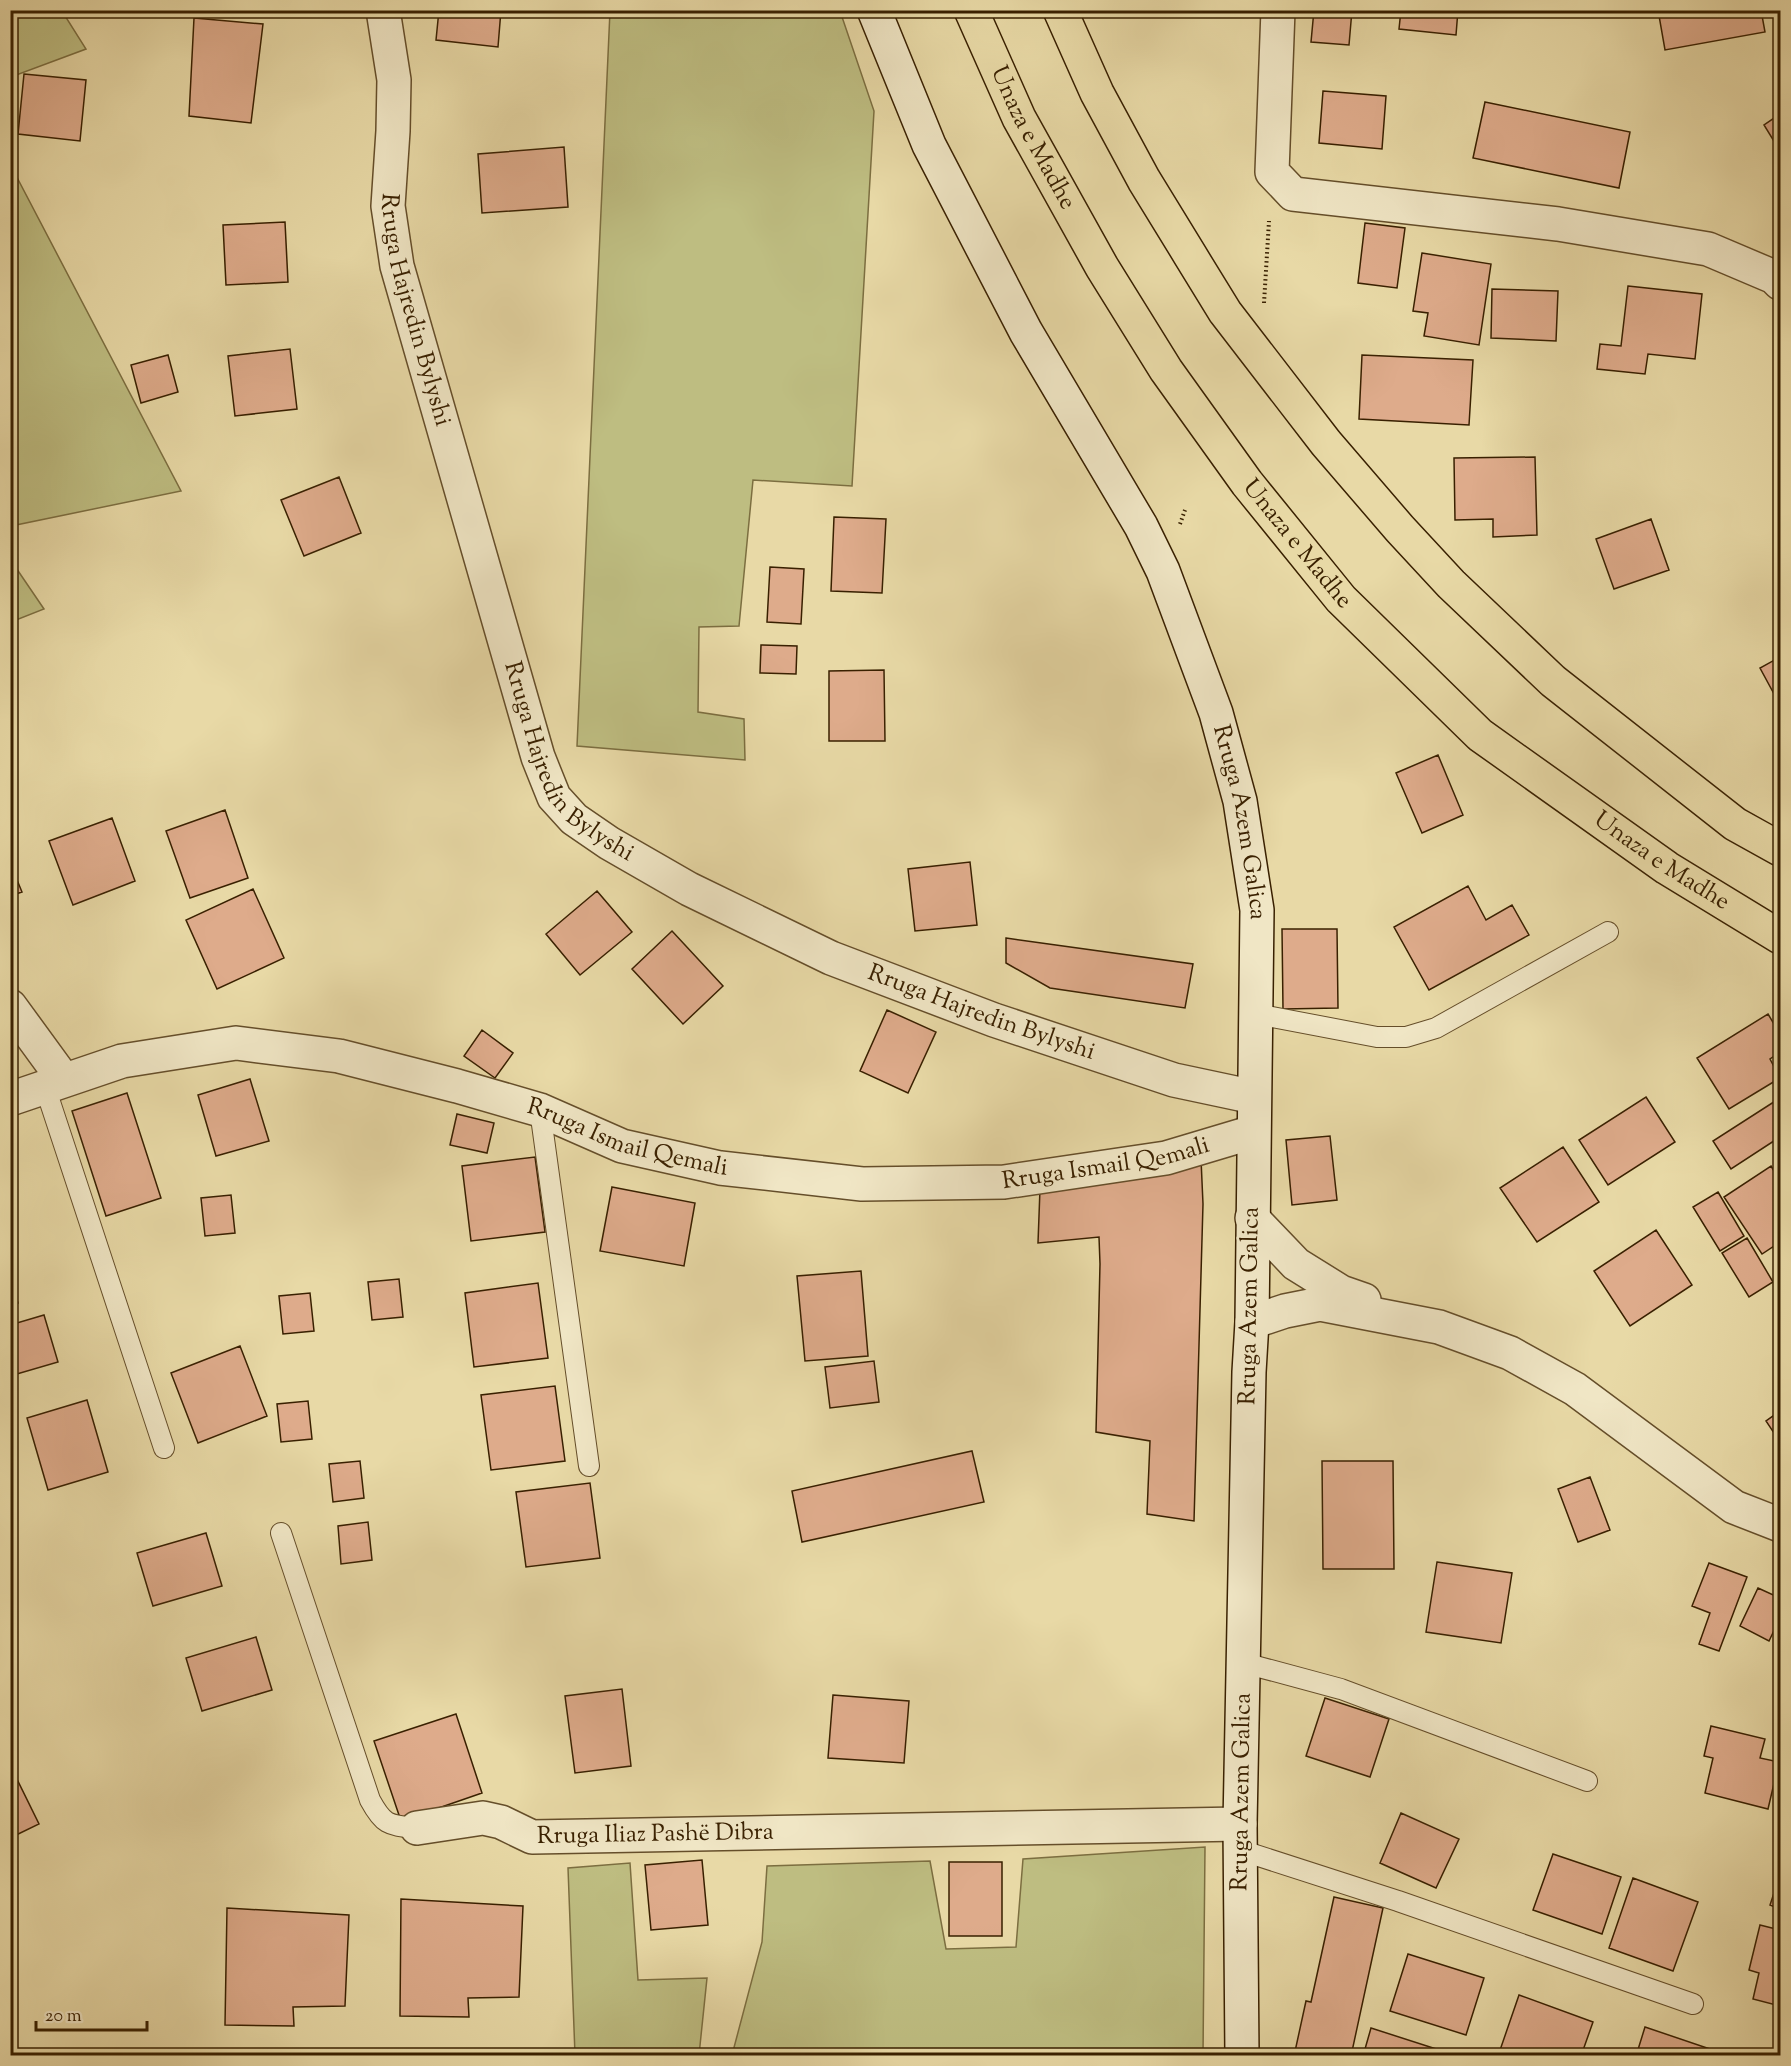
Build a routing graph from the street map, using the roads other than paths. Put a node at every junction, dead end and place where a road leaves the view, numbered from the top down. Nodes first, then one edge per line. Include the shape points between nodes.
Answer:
1 (383, 10) edge
2 (874, 10) edge
3 (971, 10) edge
4 (1060, 10) edge
5 (1278, 10) edge
6 (1780, 283) edge
7 (1780, 849) edge
8 (1608, 932) dead end
9 (1780, 938) edge
10 (10, 1006) edge
11 (1256, 1014) junction
12 (55, 1083) junction
13 (1254, 1097) junction
14 (10, 1099) edge
15 (540, 1110) junction
16 (1253, 1132) junction
17 (1252, 1218) junction
18 (1439, 1327) junction
19 (1251, 1334) junction
20 (164, 1448) dead end
21 (589, 1466) dead end
22 (1780, 1525) edge
23 (281, 1533) dead end
24 (1244, 1663) junction
25 (1587, 1781) dead end
26 (417, 1828) joint
27 (1240, 1837) junction
28 (1693, 2004) dead end
29 (1242, 2055) edge

1 - 13 street, Rruga Hajredin Bylyshi via 394,80 388,206 397,266 538,757 554,797 574,819 609,843 689,889 831,958 994,1020 1163,1076
2 - 11 street, Rruga Azem Galica via 929,145 1026,332 1141,526 1163,571 1216,713 1240,801 1257,910
3 - 9 highway, Unaza e Madhe via 1019,118 1102,267 1166,370 1247,483 1341,598 1480,735 1667,868
4 - 7 highway via 1097,93 1144,180 1225,312 1333,452 1451,584 1553,681 1735,824
5 - 6 street via 1272,172 1293,194 1558,224 1708,249
8 - 11 lane via 1436,1028 1406,1037 1377,1037
10 - 12 street
11 - 13 street, Rruga Azem Galica
12 - 14 street, Rruga Ismail Qemali
12 - 15 street, Rruga Ismail Qemali via 122,1061 236,1043 339,1056
12 - 20 lane
13 - 16 street, Rruga Azem Galica
15 - 16 street, Rruga Ismail Qemali via 622,1146 720,1168 862,1184 1004,1182 1166,1158
15 - 21 lane
16 - 17 street, Rruga Azem Galica
17 - 18 street via 1296,1264 1341,1292
17 - 19 street, Rruga Azem Galica
18 - 19 street via 1378,1316
18 - 22 street via 1510,1353 1575,1389 1734,1507
19 - 24 street, Rruga Azem Galica
23 - 26 lane, Rruga Iliaz Pashë Dibra via 370,1800 379,1817 391,1825
24 - 25 lane via 1341,1689
24 - 27 street, Rruga Azem Galica
26 - 27 street, Rruga Iliaz Pashë Dibra via 483,1818 501,1822 532,1838
27 - 28 lane via 1398,1901
27 - 29 street, Rruga Azem Galica

